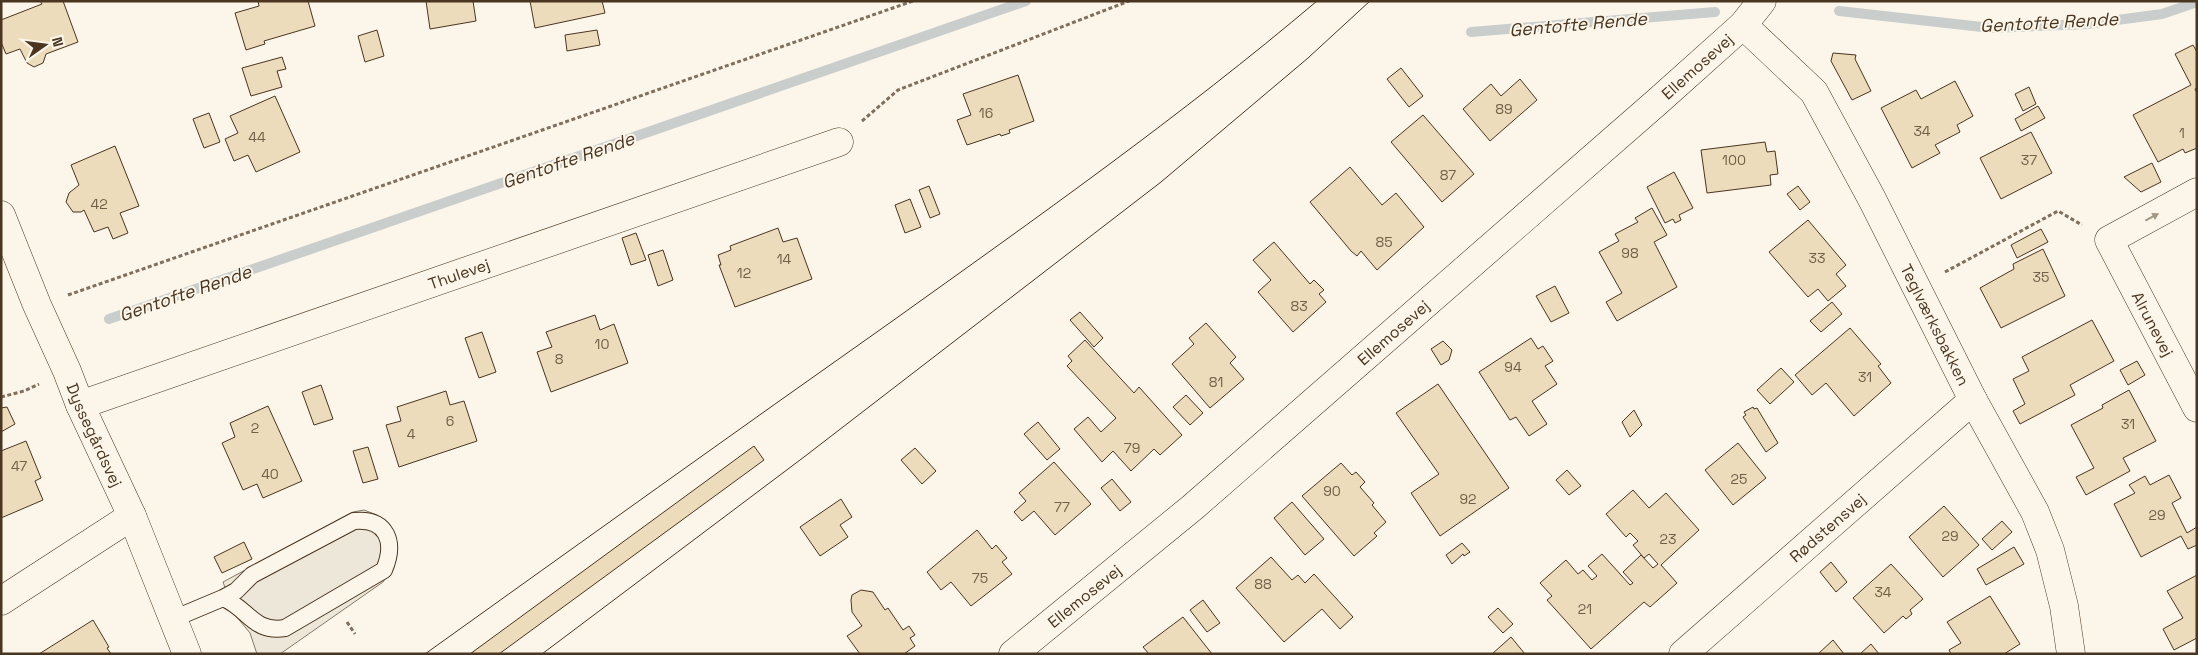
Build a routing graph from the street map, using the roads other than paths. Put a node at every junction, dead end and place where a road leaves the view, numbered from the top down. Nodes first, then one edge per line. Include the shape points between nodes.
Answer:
1 (1762, 1) edge
2 (1743, 25) junction
3 (839, 142) road end
4 (2197, 192) edge
5 (1, 215) edge
6 (1973, 400) junction
7 (80, 405) junction
8 (2197, 408) edge
9 (132, 516) junction
10 (223, 598) junction
11 (1, 601) edge
12 (173, 619) junction
13 (187, 654) edge
14 (1013, 654) edge
15 (1683, 654) edge
16 (2071, 654) edge

1 - 2 street, Ellemosevej
2 - 6 street, Teglværksbakken via 1814,92
2 - 14 street, Ellemosevej via 1193,508
3 - 7 street, Thulevej
8 -> 4 street, Alrunevej via 2109,240
5 - 7 street, Dyssegårdsvej
6 - 15 street, Rødstensvej
6 - 16 street, Teglværksbakken via 2035,512 2047,542 2064,606
7 - 9 street, Dyssegårdsvej
9 - 11 street
9 - 12 street, Dyssegårdsvej
10 - 10 lane via 235,602 253,621 265,628 285,628 384,570 390,552 388,538 376,522 354,521 252,575 236,591
10 - 12 lane
12 - 13 street, Dyssegårdsvej

